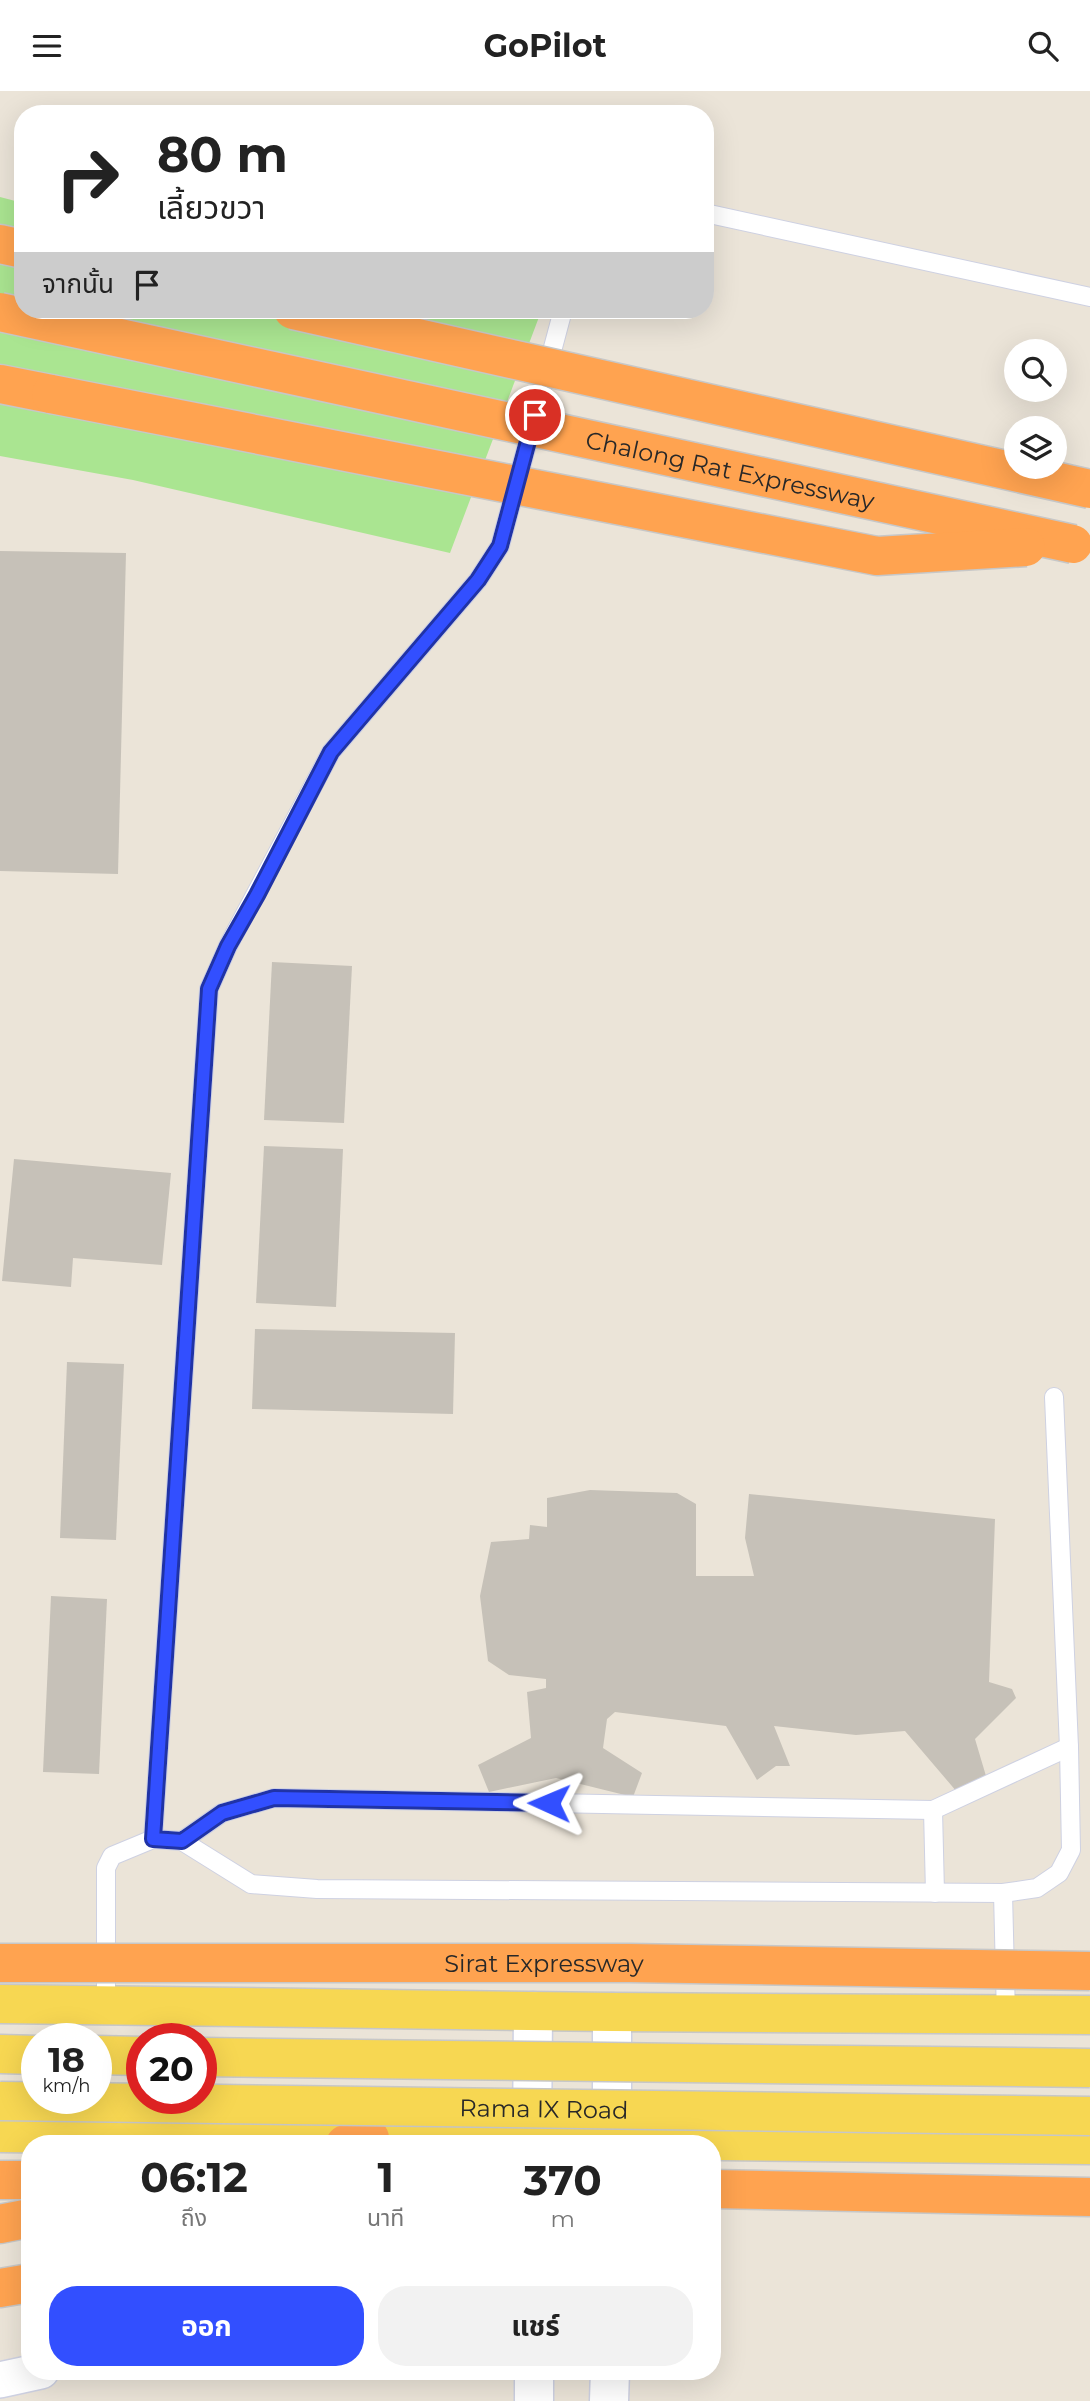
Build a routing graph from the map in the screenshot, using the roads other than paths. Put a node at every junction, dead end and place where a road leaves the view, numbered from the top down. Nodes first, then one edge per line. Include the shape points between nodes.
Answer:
1 (714, 215) edge
2 (1090, 297) edge
3 (32, 319) edge
4 (333, 319) edge
5 (561, 319) edge
6 (0, 384) edge
7 (1090, 489) edge
8 (1082, 546) edge
9 (1054, 1397) dead end
10 (1069, 1747) junction
11 (933, 1810) junction
12 (153, 1839) junction
13 (182, 1841) junction
14 (935, 1893) junction
15 (1003, 1893) junction
16 (0, 1963) edge
17 (1090, 1971) edge
18 (0, 2004) edge
19 (106, 2004) junction
20 (533, 2011) junction
21 (612, 2013) junction
22 (1090, 2015) edge
23 (1006, 2016) junction
24 (0, 2054) edge
25 (21, 2055) edge
26 (217, 2057) edge
27 (1090, 2068) edge
28 (0, 2101) edge
29 (1090, 2116) edge
30 (0, 2133) edge
31 (89, 2135) edge
32 (532, 2135) edge
33 (612, 2135) edge
34 (721, 2143) edge
35 (1090, 2145) edge
36 (0, 2180) edge
37 (21, 2180) edge
38 (723, 2191) edge
39 (1090, 2197) edge
40 (21, 2220) edge
41 (0, 2224) edge
42 (21, 2284) edge
43 (0, 2288) edge
44 (21, 2375) edge
45 (0, 2380) edge
46 (534, 2380) edge
47 (610, 2380) edge
48 (534, 2401) edge
49 (609, 2401) edge

1 - 2 lane
3 - 8 highway, Chalong Rat Expressway, bridge
4 - 7 highway, bridge
5 - 12 lane via 500,546 478,580 331,752 209,989
6 - 8 highway, bridge via 877,556
9 - 10 lane
10 - 11 lane
10 - 15 lane via 1071,1850 1059,1873 1037,1888
11 - 13 lane via 274,1798 222,1813
11 - 14 lane
12 - 13 lane
12 - 19 lane via 112,1856 106,1868
13 - 14 lane via 251,1884 317,1889
14 - 15 lane
15 - 23 lane
16 - 17 highway, Sirat Expressway, bridge via 629,1963
18 - 19 main road
19 - 20 main road
20 - 21 main road
20 - 32 street
21 - 23 main road
21 - 33 street
22 - 23 main road
24 - 25 main road
26 - 27 main road, Rama IX Road, bridge
28 - 29 main road, Rama IX Road, bridge
30 - 31 main road, Rama IX Road
34 - 35 main road, Rama IX Road
36 - 37 highway
38 - 39 highway
40 - 41 highway
42 - 43 highway
44 - 45 street
46 - 48 street
47 - 49 street

